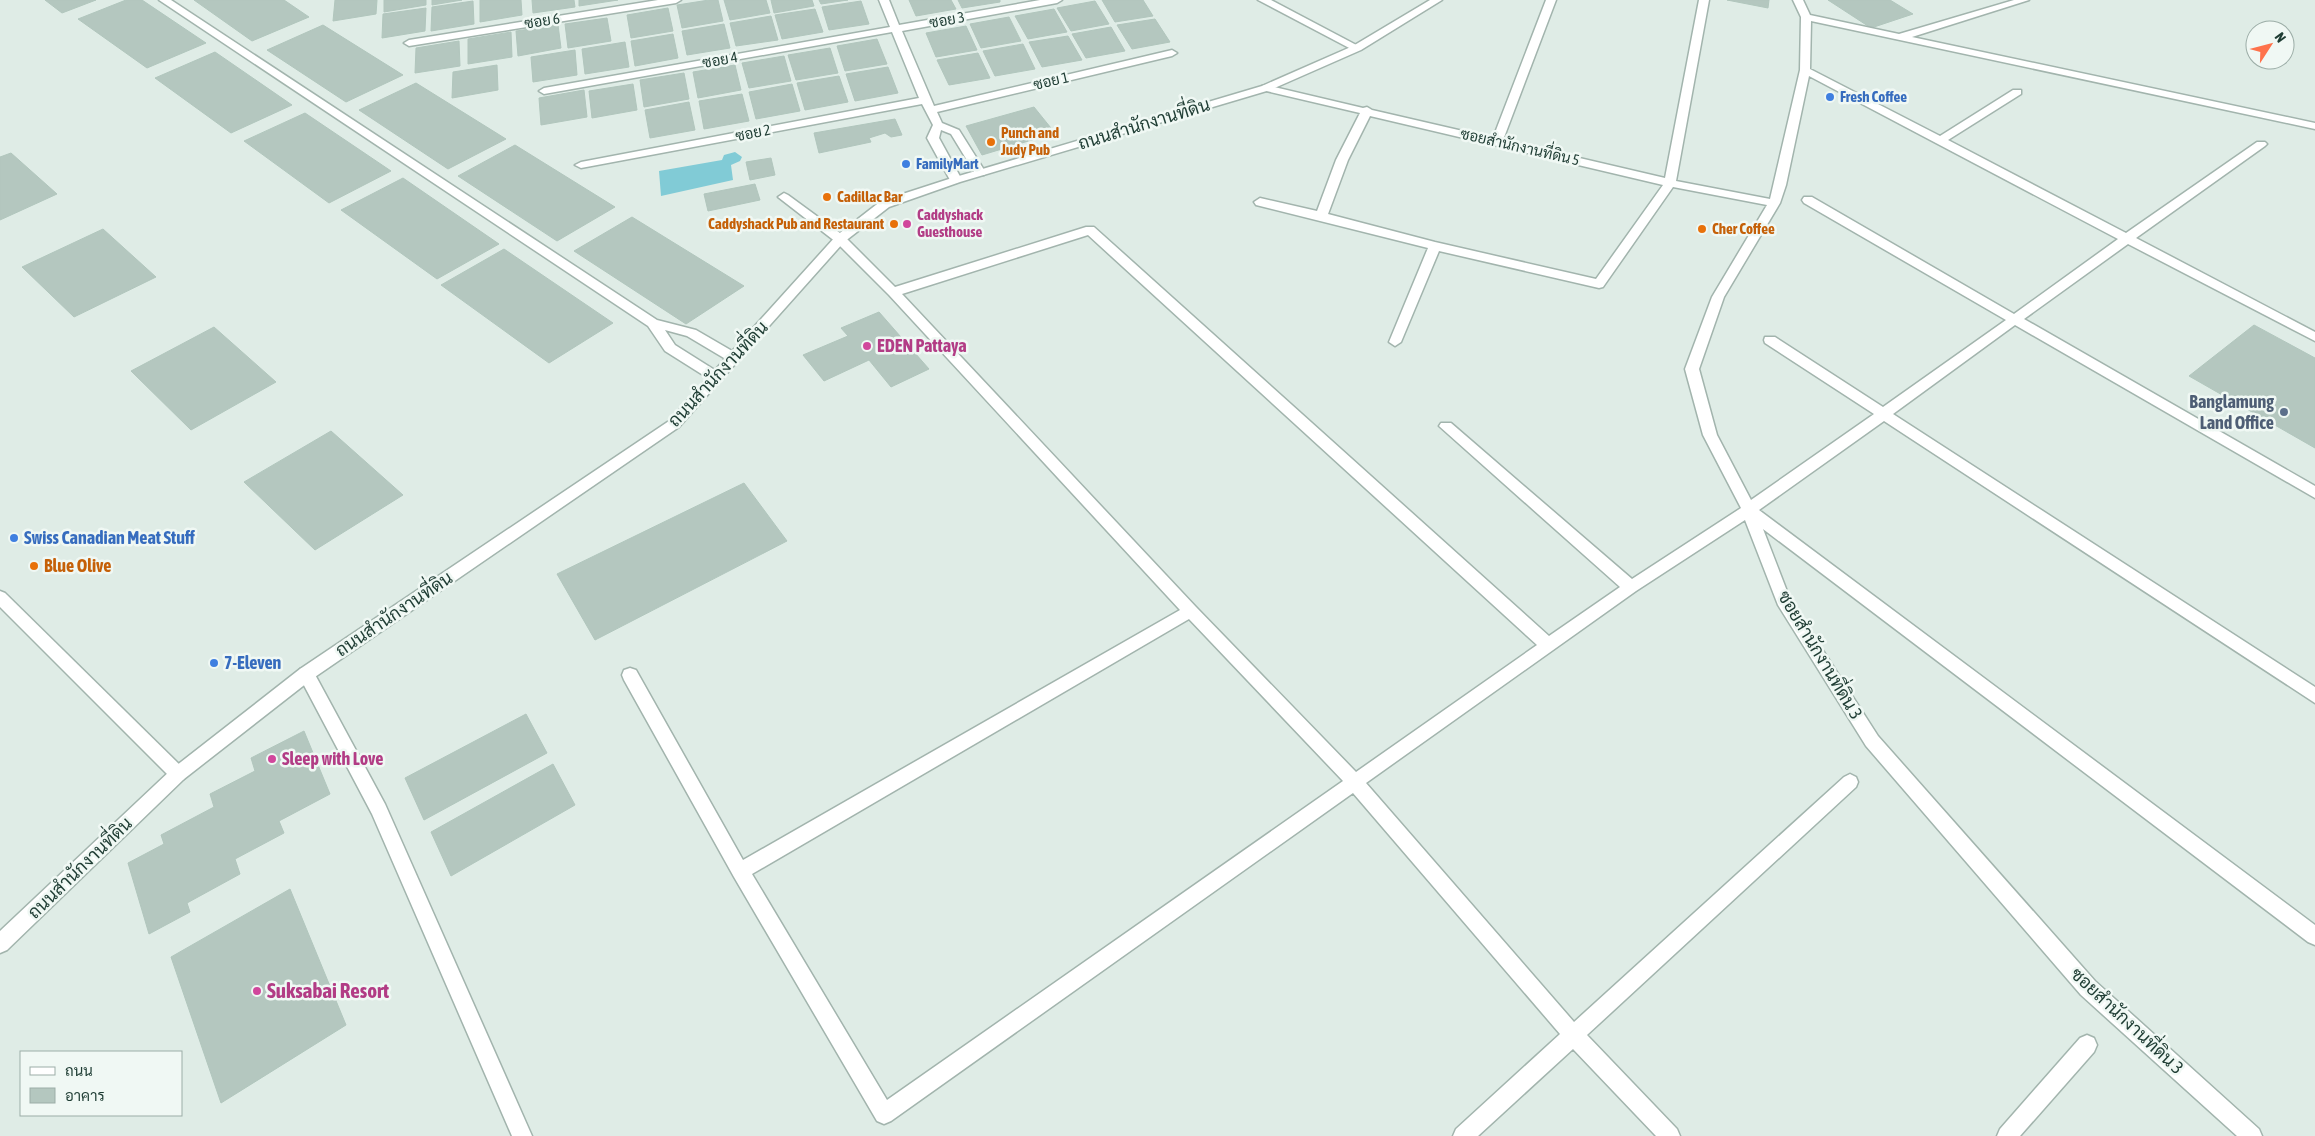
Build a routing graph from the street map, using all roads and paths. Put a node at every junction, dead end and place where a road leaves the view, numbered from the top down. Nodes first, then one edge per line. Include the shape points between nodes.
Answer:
1 (164, 0) edge
2 (676, 0) edge
3 (884, 0) edge
4 (1057, 0) edge
5 (1263, 0) edge
6 (1437, 0) edge
7 (1551, 0) edge
8 (1704, 0) edge
9 (1798, 0) edge
10 (2024, 0) edge
11 (1806, 17) junction
12 (896, 29) junction
13 (1899, 38) junction
14 (409, 43) dead end
15 (1357, 48) junction
16 (1172, 52) dead end
17 (1805, 70) junction
18 (1266, 88) junction
19 (544, 90) dead end
20 (2017, 92) dead end
21 (928, 105) junction
22 (1367, 110) junction
23 (938, 125) junction
24 (2315, 126) edge
25 (1941, 140) junction
26 (1497, 141) junction
27 (2262, 144) dead end
28 (581, 165) dead end
29 (980, 172) junction
30 (956, 180) junction
31 (1670, 183) junction
32 (784, 197) dead end
33 (1808, 200) dead end
34 (1260, 202) dead end
35 (1774, 203) junction
36 (1321, 216) junction
37 (2125, 238) junction
38 (840, 239) junction
39 (1435, 246) junction
40 (893, 292) junction
41 (2016, 320) junction
42 (653, 323) junction
43 (2315, 337) edge
44 (1770, 340) dead end
45 (1395, 342) dead end
46 (734, 358) junction
47 (716, 377) junction
48 (1884, 413) junction
49 (1446, 426) dead end
50 (2315, 493) edge
51 (1749, 510) junction
52 (1631, 587) junction
53 (0, 597) edge
54 (1191, 611) junction
55 (1549, 646) junction
56 (306, 674) junction
57 (630, 675) dead end
58 (2315, 696) edge
59 (178, 774) junction
60 (1354, 781) junction
61 (1850, 782) dead end
62 (740, 871) junction
63 (2315, 936) edge
64 (0, 944) edge
65 (1574, 1036) junction
66 (2087, 1045) dead end
67 (522, 1136) edge
68 (1463, 1136) edge
69 (1670, 1136) edge
70 (2007, 1136) edge
71 (2252, 1136) edge

1 - 42 street
2 - 14 street, ซอย 6
3 - 12 street
4 - 12 street, ซอย 3
5 - 15 street
6 - 15 street, ถนนสำนักงานที่ดิน
7 - 26 street
8 - 31 street
9 - 11 street, ซอยสำนักงานที่ดิน 3
10 - 13 street
11 - 13 street
11 - 17 street, ซอยสำนักงานที่ดิน 3
12 - 19 street, ซอย 4
12 - 21 street
13 - 24 street
15 - 18 street, ถนนสำนักงานที่ดิน
16 - 21 street, ซอย 1
17 - 25 street
17 - 35 street, ซอยสำนักงานที่ดิน 3
18 - 22 street, ซอยสำนักงานที่ดิน 5
18 - 29 street, ถนนสำนักงานที่ดิน
20 - 25 street
21 - 23 street
21 - 28 street, ซอย 2
22 - 26 street, ซอยสำนักงานที่ดิน 5
22 - 36 street via 1342,160
23 - 29 street via 955,132
23 - 30 street via 933,138
25 - 37 street
26 - 31 street, ซอยสำนักงานที่ดิน 5
27 - 37 street
29 - 30 street, ถนนสำนักงานที่ดิน
30 - 38 street, ถนนสำนักงานที่ดิน via 885,204
31 - 35 street, ซอยสำนักงานที่ดิน 5
31 - 39 street via 1599,284
32 - 38 street
33 - 41 street
34 - 36 street
35 - 51 street, ซอยสำนักงานที่ดิน 3 via 1718,297 1692,369 1710,435
36 - 39 street
37 - 41 street
37 - 43 street
38 - 40 street
38 - 46 street, ถนนสำนักงานที่ดิน
39 - 45 street
40 - 54 street
40 - 55 street via 1090,230
41 - 48 street
41 - 50 street
42 - 46 street via 691,333
42 - 47 street via 670,348
44 - 48 street
46 - 47 street, ถนนสำนักงานที่ดิน
47 - 56 street, ถนนสำนักงานที่ดิน via 674,424
48 - 51 street
48 - 58 street
49 - 52 street
51 - 52 street
51 - 63 street
51 - 71 street, ซอยสำนักงานที่ดิน 3 via 1783,601 1872,740 2088,988
52 - 55 street
53 - 59 street
54 - 60 street
54 - 62 street
55 - 60 street
56 - 59 street, ถนนสำนักงานที่ดิน
56 - 67 street via 379,810
57 - 62 street
59 - 64 street, ถนนสำนักงานที่ดิน
60 - 62 street via 884,1114
60 - 65 street
61 - 65 street
65 - 68 street
65 - 69 street
66 - 70 street

